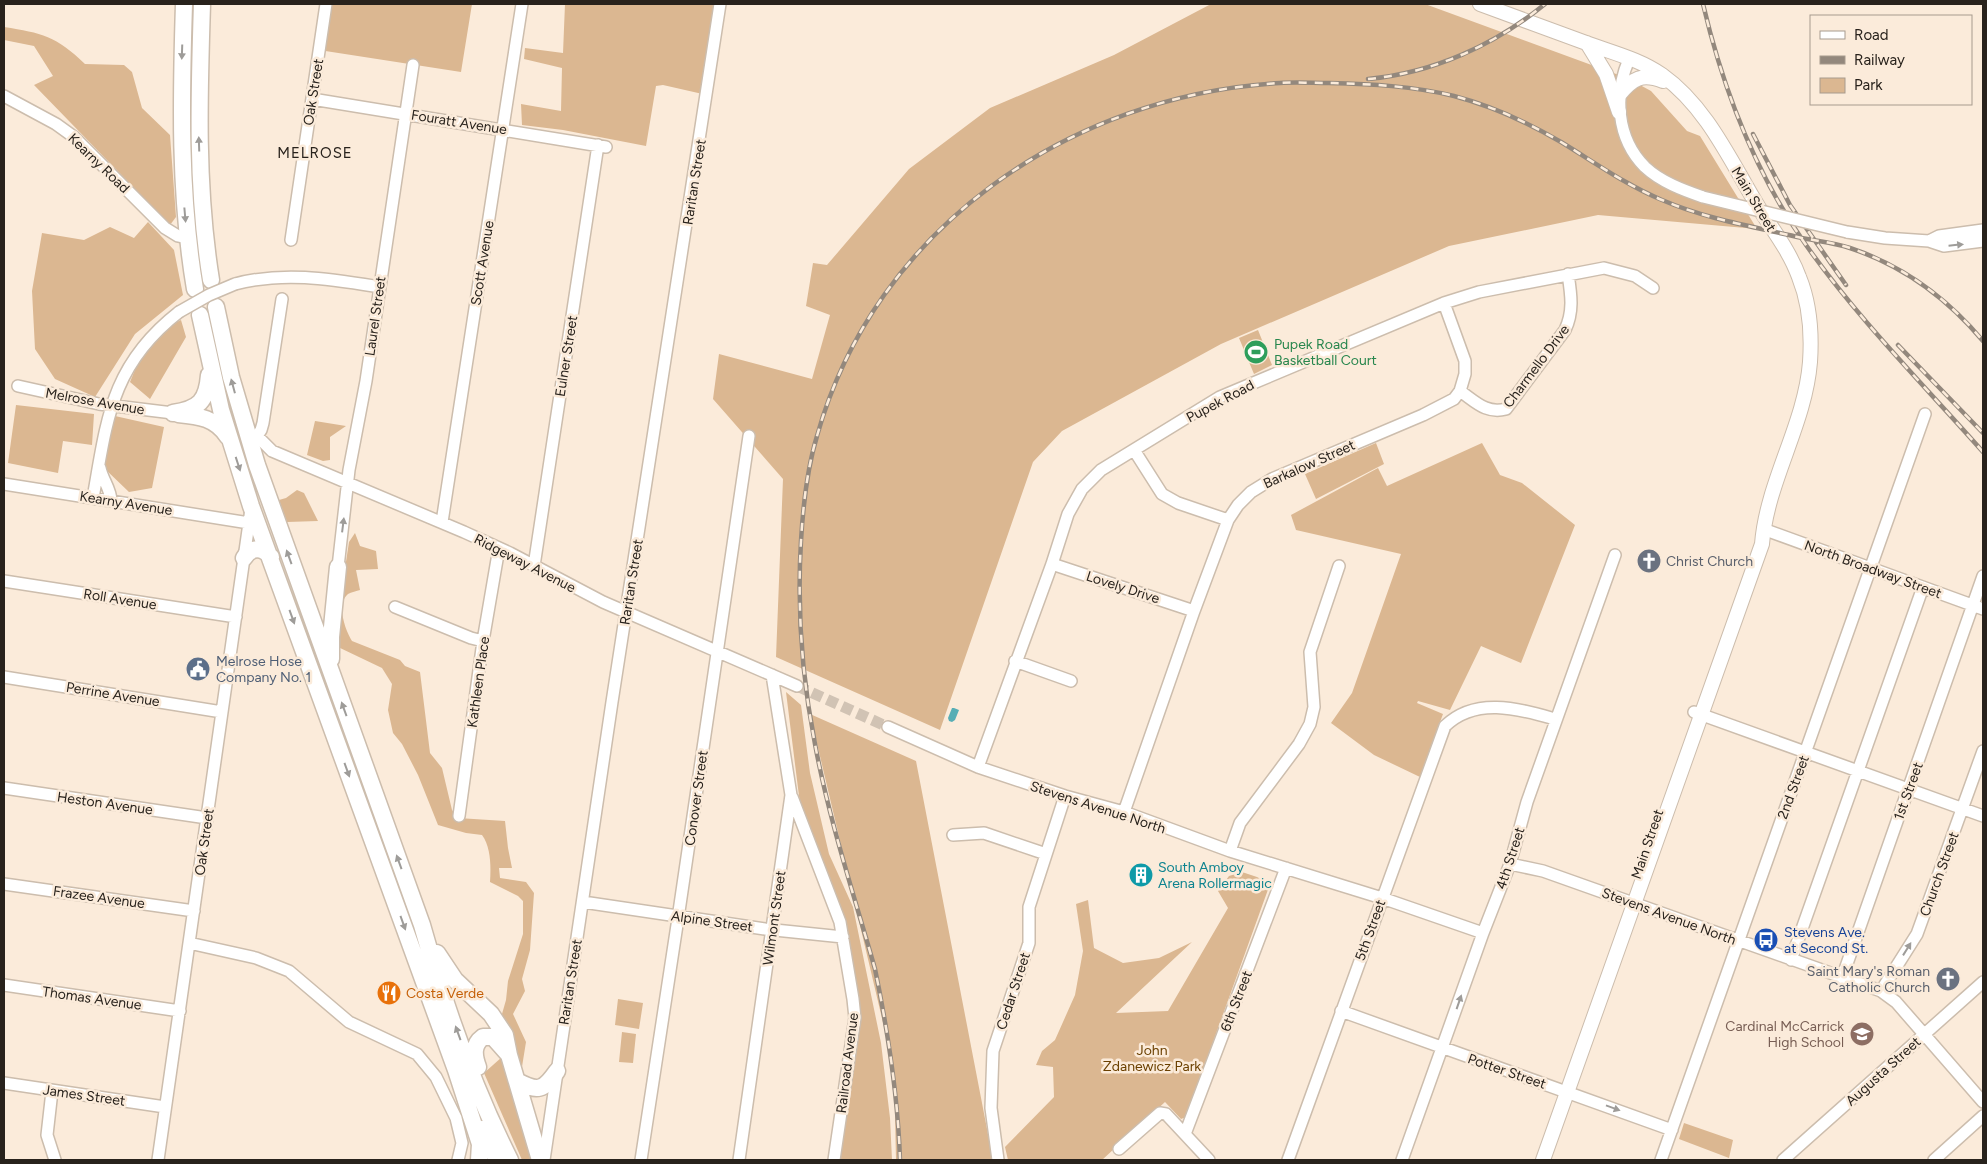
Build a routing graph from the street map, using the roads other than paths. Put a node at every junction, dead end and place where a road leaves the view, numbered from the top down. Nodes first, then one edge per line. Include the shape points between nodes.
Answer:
1 (184, 4) edge
2 (202, 4) edge
3 (326, 4) edge
4 (522, 4) edge
5 (720, 4) edge
6 (1480, 4) edge
7 (1587, 43) junction
8 (1629, 59) junction
9 (413, 65) dead end
10 (1677, 88) junction
11 (1619, 95) junction
12 (4, 96) edge
13 (312, 99) junction
14 (1619, 112) junction
15 (406, 114) junction
16 (503, 129) junction
17 (602, 146) joint
18 (1983, 230) edge
19 (187, 238) junction
20 (291, 240) dead end
21 (1929, 241) junction
22 (1983, 241) edge
23 (1568, 274) junction
24 (211, 280) dead end
25 (380, 287) junction
26 (1653, 288) dead end
27 (195, 289) dead end
28 (282, 299) dead end
29 (1444, 303) junction
30 (216, 307) dead end
31 (200, 315) dead end
32 (210, 365) junction
33 (18, 386) dead end
34 (1460, 391) junction
35 (111, 406) junction
36 (240, 412) junction
37 (173, 413) junction
38 (1925, 414) dead end
39 (257, 436) junction
40 (749, 436) dead end
41 (231, 443) junction
42 (1134, 450) junction
43 (99, 461) junction
44 (348, 483) junction
45 (4, 484) edge
46 (93, 498) junction
47 (111, 501) junction
48 (251, 506) junction
49 (1228, 520) junction
50 (442, 522) junction
51 (249, 523) junction
52 (1763, 529) junction
53 (499, 548) junction
54 (1615, 555) dead end
55 (270, 557) junction
56 (244, 558) junction
57 (1052, 564) junction
58 (534, 566) junction
59 (1339, 566) dead end
60 (338, 567) joint
61 (1871, 568) junction
62 (1983, 576) edge
63 (4, 581) edge
64 (1923, 587) junction
65 (395, 607) dead end
66 (1979, 607) edge
67 (1194, 611) junction
68 (627, 612) junction
69 (236, 618) junction
70 (483, 641) junction
71 (717, 650) junction
72 (1015, 661) junction
73 (772, 675) junction
74 (4, 677) edge
75 (334, 681) junction
76 (1071, 681) dead end
77 (797, 686) tunnel mouth
78 (222, 712) junction
79 (1698, 713) junction
80 (1556, 719) junction
81 (888, 727) tunnel mouth
82 (1983, 751) edge
83 (1806, 752) junction
84 (978, 767) junction
85 (1859, 771) junction
86 (4, 788) edge
87 (1908, 790) junction
88 (791, 796) junction
89 (1065, 796) junction
90 (1963, 809) junction
91 (1124, 812) junction
92 (459, 816) dead end
93 (1983, 816) edge
94 (207, 818) junction
95 (953, 835) dead end
96 (1230, 851) junction
97 (1046, 854) junction
98 (1510, 864) junction
99 (1286, 868) junction
100 (4, 884) edge
101 (1382, 898) junction
102 (583, 902) junction
103 (1631, 902) junction
104 (194, 911) junction
105 (679, 917) junction
106 (422, 925) junction
107 (773, 930) junction
108 (1484, 932) junction
109 (843, 937) junction
110 (1739, 941) junction
111 (189, 943) junction
112 (1792, 960) junction
113 (1842, 978) junction
114 (1983, 982) edge
115 (4, 985) edge
116 (1881, 991) junction
117 (180, 1011) junction
118 (1341, 1011) junction
119 (1924, 1034) junction
120 (1442, 1048) junction
121 (509, 1054) junction
122 (557, 1071) junction
123 (517, 1081) junction
124 (4, 1083) edge
125 (462, 1086) junction
126 (1564, 1090) junction
127 (52, 1091) junction
128 (1983, 1102) edge
129 (165, 1107) junction
130 (488, 1111) junction
131 (1983, 1116) edge
132 (1672, 1130) junction
133 (1185, 1134) junction
134 (1119, 1149) dead end
135 (55, 1160) edge
136 (158, 1160) edge
137 (458, 1160) edge
138 (479, 1160) edge
139 (497, 1160) edge
140 (510, 1160) edge
141 (542, 1160) edge
142 (641, 1160) edge
143 (739, 1160) edge
144 (834, 1160) edge
145 (998, 1160) edge
146 (1209, 1160) edge
147 (1288, 1160) edge
148 (1402, 1160) edge
149 (1534, 1160) edge
150 (1543, 1160) edge
151 (1661, 1160) edge
152 (1782, 1160) edge
153 (1934, 1160) edge

1 -> 19 highway via 180,114
24 -> 2 highway via 199,137
3 - 13 street, Oak Street
4 - 16 street, Scott Avenue
5 - 68 street, Raritan Street
6 - 7 main road, Main Street
7 - 8 main road, Main Street
7 - 14 main road via 1606,74
8 - 10 main road, Main Street via 1661,75
8 - 11 street
9 - 15 street, Laurel Street
10 - 11 main road via 1656,78 1643,77 1634,79
10 - 52 main road, Main Street via 1707,122 1793,263 1808,308 1811,343 1804,394
11 - 14 street
12 - 19 street, Kearny Road via 68,132 165,228
13 - 15 street, Fouratt Avenue
13 - 20 street, Oak Street
14 - 21 street, bridge via 1626,135 1645,166 1672,184 1703,197 1847,232
15 - 16 street, Fouratt Avenue
15 - 25 street, Laurel Street
16 - 17 street, Fouratt Avenue
16 - 50 street, Scott Avenue
17 - 58 street, Eulner Street
18 - 21 street via 1939,236
19 - 27 highway
21 -> 22 street via 1944,246
23 - 26 street, Pupek Road via 1604,268 1618,270
23 - 29 street, Pupek Road via 1479,292
23 - 34 street, Charmello Drive via 1571,318 1506,409 1487,410
25 - 35 street, bridge via 292,276 235,284 208,295 179,312 154,335 132,362
25 - 44 street, Laurel Street
28 - 39 street via 263,423
29 - 34 street via 1465,361
29 - 42 street, Pupek Road via 1220,397
36 -> 30 highway
31 - 32 highway
32 - 37 highway via 208,387 202,401 192,408
32 - 41 highway
33 - 35 street, Melrose Avenue
34 - 49 street, Barkalow Street via 1454,399 1423,415 1272,479 1251,492
35 - 37 street, Melrose Avenue
35 - 43 street
36 - 39 highway
75 -> 36 highway
37 - 41 highway via 211,420
38 - 61 street, 2nd Street
39 - 44 street, Ridgeway Avenue via 278,454
40 - 71 street, Conover Street
41 -> 48 highway
42 - 49 street via 1162,494 1178,503
42 - 57 street, Pupek Road via 1101,470 1082,489 1068,514
43 - 46 street
43 - 47 street
44 - 50 street, Ridgeway Avenue
60 -> 44 street, Laurel Street
45 - 46 street, Kearny Avenue
46 - 47 street, Kearny Avenue
47 - 51 street, Kearny Avenue
48 - 51 street, Oak Street
48 - 55 highway
49 - 67 street, Barkalow Street
50 - 53 street, Ridgeway Avenue
51 - 56 street, Oak Street
52 - 61 street, North Broadway Street
52 - 79 main road, Main Street via 1754,541
53 - 58 street, Ridgeway Avenue
53 - 70 street, Kathleen Place
54 - 80 street, 4th Street
55 - 56 highway via 259,549 248,552
55 -> 125 highway
56 - 69 street, Oak Street
57 - 67 street, Lovely Drive
57 - 72 street, Pupek Road
58 - 68 street, Ridgeway Avenue
59 - 96 street via 1310,652 1314,707 1310,724 1299,744 1240,823
60 - 75 highway via 331,637
61 - 64 street, North Broadway Street
61 - 83 street, 2nd Street
62 - 66 street, 1st Street
63 - 69 street, Roll Avenue
64 - 66 street, North Broadway Street
64 - 85 street
65 - 70 street
66 - 87 street, 1st Street
67 - 91 street, Barkalow Street
68 - 71 street, Ridgeway Avenue
68 - 102 street, Raritan Street
69 - 78 street, Oak Street
70 - 92 street, Kathleen Place
71 - 73 street, Ridgeway Avenue
71 - 105 street, Conover Street
72 - 76 street
72 - 84 street, Pupek Road
73 - 77 street, Ridgeway Avenue
73 - 88 street, Wilmont Street
74 - 78 street, Perrine Avenue
106 -> 75 highway
78 - 94 street, Oak Street
79 - 83 street
79 - 103 main road, Main Street
80 - 98 street, 4th Street via 1526,802
80 - 101 street, 5th Street via 1514,708 1490,708 1466,711 1445,726
81 - 84 street, Stevens Avenue North
82 - 90 street, Church Street
83 - 85 street
83 - 110 street, 2nd Street
84 - 89 street, Stevens Avenue North
85 - 87 street
85 - 112 street
86 - 94 street, Heston Avenue
87 - 90 street
87 - 113 street, 1st Street
88 - 107 street, Wilmont Street
88 - 109 street, Railroad Avenue
89 - 91 street, Stevens Avenue North
89 - 97 street, Cedar Street
90 - 93 street
116 -> 90 street, Church Street via 1917,934
91 - 96 street, Stevens Avenue North
94 - 104 street, Oak Street
95 - 97 street via 984,832
96 - 99 street, Stevens Avenue North
97 - 145 street, Cedar Street via 1029,907 1029,943 993,1051 991,1108
98 - 103 street, Stevens Avenue North via 1543,871
98 - 108 street, 4th Street
99 - 101 street, Stevens Avenue North
99 - 133 street, 6th Street
100 - 104 street, Frazee Avenue
101 - 108 street, Stevens Avenue North
101 - 118 street, 5th Street
102 - 105 street, Alpine Street
102 - 122 street, Raritan Street
103 - 110 street, Stevens Avenue North
103 - 126 main road, Main Street
104 - 111 street, Oak Street
105 - 107 street, Alpine Street
105 - 142 street, Conover Street
106 - 121 highway via 450,973 499,1024
130 -> 106 highway via 442,990
107 - 109 street, Alpine Street
107 - 143 street, Wilmont Street
120 -> 108 street, 4th Street
109 - 144 street, Railroad Avenue via 855,1018
110 - 112 street, Stevens Avenue North
110 - 132 street, 2nd Street
111 - 117 street, Oak Street
111 - 137 street via 256,958 289,971 350,1022 417,1054 436,1077 456,1118 461,1138
112 - 113 street, Stevens Avenue North
113 - 116 street, Stevens Avenue North
114 - 119 street, Augusta Street
115 - 117 street, Thomas Avenue
116 - 119 street, Stevens Avenue North via 1896,1002
117 - 129 street, Oak Street
118 - 120 street, Potter Street
118 - 147 street, 5th Street
119 - 128 street, Stevens Avenue North
119 - 152 street, Augusta Street
120 - 126 street, Potter Street
120 - 148 street, 4th Street
121 - 123 highway
121 - 130 highway via 490,1036 483,1037 476,1045 475,1058
122 - 123 highway via 541,1088 531,1088
122 - 141 street, Raritan Street
123 - 141 highway
124 - 127 street, James Street
125 - 138 highway via 480,1144
125 - 139 highway
126 -> 132 street, Potter Street
126 - 149 main road, Main Street
126 - 150 main road, Main Street
127 - 129 street, James Street
127 - 135 street via 47,1135
129 - 136 street, Oak Street
130 - 140 highway
131 - 153 street
132 - 151 street, 2nd Street
133 - 134 street via 1166,1114 1160,1113
133 - 146 street

